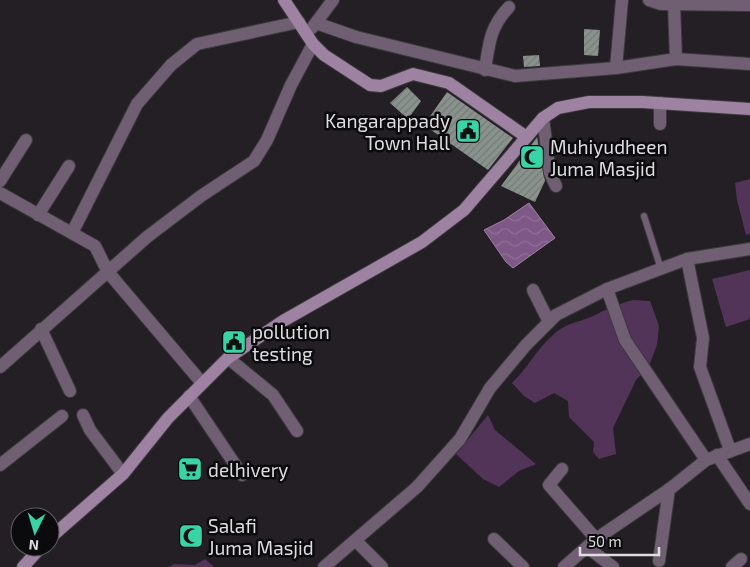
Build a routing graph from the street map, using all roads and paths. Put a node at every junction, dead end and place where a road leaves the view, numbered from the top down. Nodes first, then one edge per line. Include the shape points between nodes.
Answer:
1 (284, 0) edge
2 (333, 0) edge
3 (622, 0) edge
4 (649, 0) edge
5 (674, 4) junction
6 (750, 5) edge
7 (509, 7) dead end
8 (299, 22) junction
9 (316, 23) junction
10 (311, 40) junction
11 (676, 59) junction
12 (750, 64) edge
13 (616, 68) junction
14 (485, 70) junction
15 (660, 103) junction
16 (750, 109) edge
17 (543, 118) junction
18 (660, 124) dead end
19 (525, 136) junction
20 (26, 140) dead end
21 (68, 166) dead end
22 (0, 182) edge
23 (556, 186) dead end
24 (0, 193) edge
25 (38, 215) junction
26 (644, 216) dead end
27 (72, 234) junction
28 (750, 249) edge
29 (687, 259) junction
30 (661, 269) junction
31 (108, 272) junction
32 (607, 289) junction
33 (533, 290) dead end
34 (550, 322) junction
35 (41, 329) junction
36 (228, 358) junction
37 (0, 367) edge
38 (202, 383) junction
39 (70, 391) dead end
40 (190, 396) junction
41 (82, 415) dead end
42 (62, 416) dead end
43 (297, 431) dead end
44 (750, 444) edge
45 (730, 450) junction
46 (711, 458) junction
47 (0, 464) edge
48 (562, 469) dead end
49 (123, 474) junction
50 (242, 475) dead end
51 (669, 489) junction
52 (750, 504) edge
53 (60, 529) edge
54 (494, 539) dead end
55 (356, 541) junction
56 (591, 543) junction
57 (32, 557) edge
58 (658, 561) dead end
59 (23, 567) edge
60 (324, 567) edge
61 (382, 567) edge
62 (523, 567) edge
63 (564, 567) edge
64 (612, 567) edge

1 - 8 main road
2 - 9 street
3 - 13 street
4 - 5 street
5 - 6 street
5 - 11 street
7 - 14 street via 497,20 490,37
8 - 10 main road
8 - 27 street via 197,44 171,66 137,104
9 - 10 street
9 - 14 street via 356,38
10 - 19 main road via 324,55 370,85 381,86 413,74 449,83
10 - 31 street via 267,140 254,161 147,237
11 - 12 street
11 - 13 street
13 - 14 street via 515,76
15 - 16 main road
15 - 17 main road via 589,102 558,108
15 - 18 street
17 - 19 main road
17 - 23 street via 550,173
19 - 36 main road via 464,210 422,242 283,320
20 - 22 street
21 - 25 street
24 - 25 street
25 - 27 street
26 - 30 lane
27 - 31 street via 95,246
28 - 29 street
29 - 30 street
29 - 45 street via 704,338 700,367
30 - 32 street
31 - 35 street
31 - 38 street
32 - 34 street via 556,315
32 - 46 street via 625,340
33 - 34 street
34 - 55 street via 490,388 454,446 417,487
35 - 37 street
35 - 39 street
36 - 38 main road
36 - 43 street via 272,395
38 - 40 main road
40 - 49 main road
40 - 50 street
41 - 49 street
42 - 47 street
44 - 45 street
45 - 46 street
46 - 51 street
46 - 52 street
48 - 56 street via 549,485
49 - 53 main road
51 - 56 street
51 - 58 street
54 - 62 street
55 - 60 street
55 - 61 street
56 - 63 street
56 - 64 street
57 - 59 main road

